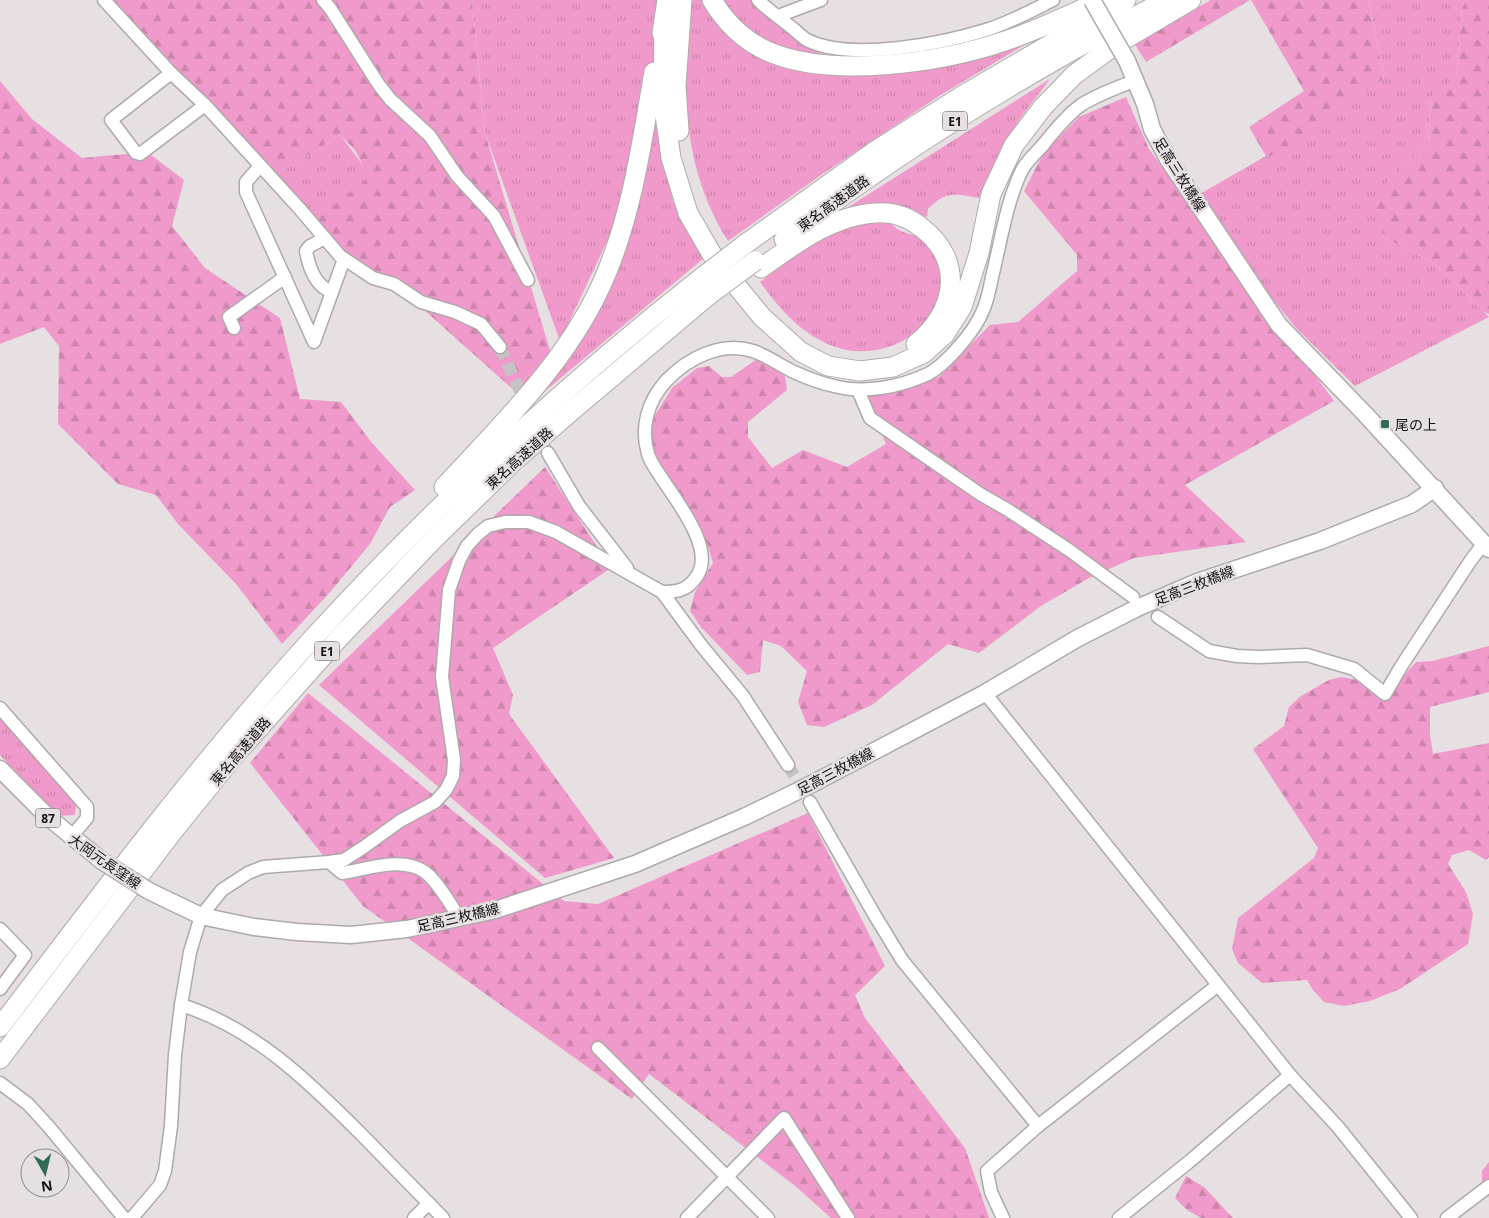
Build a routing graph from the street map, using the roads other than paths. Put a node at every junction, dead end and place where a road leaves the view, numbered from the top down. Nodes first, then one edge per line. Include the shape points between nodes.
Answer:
1 (104, 0) edge
2 (323, 0) edge
3 (667, 0) edge
4 (682, 0) edge
5 (712, 0) edge
6 (758, 0) edge
7 (821, 0) edge
8 (1053, 0) edge
9 (1092, 0) edge
10 (1102, 0) edge
11 (1126, 0) edge
12 (1166, 0) edge
13 (1191, 0) edge
14 (778, 16) junction
15 (664, 21) junction
16 (171, 72) junction
17 (1136, 80) junction
18 (205, 105) junction
19 (260, 166) junction
20 (324, 238) junction
21 (344, 259) junction
22 (758, 264) junction
23 (285, 277) junction
24 (528, 280) dead end
25 (709, 291) junction
26 (332, 292) junction
27 (234, 328) dead end
28 (500, 346) tunnel mouth
29 (858, 390) junction
30 (548, 453) tunnel mouth
31 (1434, 488) junction
32 (1487, 546) edge
33 (631, 573) junction
34 (662, 592) junction
35 (1133, 597) dead end
36 (1158, 617) dead end
37 (985, 693) junction
38 (0, 708) edge
39 (216, 750) junction
40 (788, 765) tunnel mouth
41 (0, 768) edge
42 (810, 802) tunnel mouth
43 (71, 837) junction
44 (329, 862) junction
45 (201, 916) junction
46 (460, 918) junction
47 (0, 929) edge
48 (1218, 985) junction
49 (0, 990) edge
50 (181, 1006) junction
51 (0, 1027) edge
52 (598, 1048) dead end
53 (0, 1059) edge
54 (1290, 1075) junction
55 (0, 1083) edge
56 (1038, 1126) junction
57 (727, 1178) junction
58 (1489, 1186) edge
59 (429, 1203) junction
60 (131, 1218) edge
61 (414, 1218) edge
62 (444, 1218) edge
63 (687, 1218) edge
64 (768, 1218) edge
65 (848, 1218) edge
66 (1003, 1218) edge
67 (1119, 1218) edge
68 (1411, 1218) edge
69 (1447, 1218) edge

1 - 16 street
2 - 24 street via 390,100 430,136 457,176 494,216
3 - 15 highway
4 - 22 highway via 676,94 679,133 688,178 701,214 721,248 771,311 800,338 826,352 871,360 904,351 927,335 942,315 951,279 945,255 933,236 913,220 888,213 862,214 832,223
5 - 10 highway via 725,20 744,38 766,51 802,61 863,66 928,60 979,49 1032,31
6 - 14 street
7 - 14 street
8 - 14 street via 986,30 941,41 860,50 833,49 808,40
9 - 17 main road, 足高三枚橋線, bridge
11 - 25 highway, 東名高速道路 / E1, bridge via 960,97 875,152 744,245
12 - 22 highway, 東名高速道路 / E1 via 1066,54 968,113 815,215
13 - 15 highway via 1115,45 1074,75 1043,106 1014,144 991,194 962,307 945,334 924,353 893,367 860,371 828,366 801,352 762,317 714,258 688,214 671,158 663,100
15 - 39 highway via 627,215 606,276 580,325 560,355 493,433 308,632
16 - 18 street
16 - 18 street via 110,120 136,153 140,154
17 - 29 street via 1080,106 1023,168 1011,199 985,306 974,329 956,350 930,373 909,381
17 - 31 main road, 足高三枚橋線 via 1152,129 1168,159 1279,325
18 - 19 street
19 - 20 street
19 - 23 street via 246,182 246,192
20 - 21 street
20 - 26 street via 306,251 318,284
21 - 26 street
21 - 28 street via 373,278 394,284 421,302 481,324
22 - 25 highway, 東名高速道路 / E1, bridge
23 - 26 street via 314,342
23 - 27 street via 229,317
25 - 39 highway, 東名高速道路 / E1 via 631,334 514,436 414,532 314,638
25 - 53 highway, 東名高速道路 / E1 via 513,462 339,638 234,756 174,830
29 - 34 street via 814,380 754,351 736,348 700,356 667,381 646,415 644,431 648,456 699,537 703,556 702,570 692,584 679,592
29 - 35 street via 870,418 980,494 1069,550
30 - 33 street via 579,506
31 - 32 main road, 足高三枚橋線
31 - 37 main road, 足高三枚橋線 via 1412,504 1320,541 1197,582 1137,608 1078,638
32 - 36 street via 1471,560 1385,694 1354,669 1307,655 1236,656 1209,650
33 - 34 street
33 - 44 street via 556,532 529,522 505,522 488,526 478,534 459,561 449,590 442,677 454,760 453,776 435,802 400,821 344,860
34 - 40 street via 743,696
37 - 46 main road, 足高三枚橋線 via 806,787 635,864
37 - 48 street
38 - 43 street via 87,808 87,818
39 - 51 highway, 東名高速道路 / E1
41 - 43 main road, 大岡元長窪線 / 87
42 - 56 street via 902,960
43 - 45 main road, 大岡元長窪線 / 87, bridge via 149,892
44 - 45 street via 263,867 248,873 222,890
44 - 46 street via 342,873 399,864 412,866 426,873
45 - 46 main road, 足高三枚橋線 via 262,928 351,935 407,929
45 - 50 street via 190,952
47 - 49 street via 25,954
48 - 54 street
48 - 56 street
50 - 59 street via 196,1010 275,1055 311,1084
50 - 60 street via 165,1171 160,1185
52 - 57 street
54 - 67 street
54 - 68 street via 1338,1127
55 - 60 street via 28,1104
56 - 66 street via 987,1171 991,1192
57 - 63 street
57 - 64 street
57 - 65 street via 784,1118
58 - 69 street
59 - 61 street
59 - 62 street

